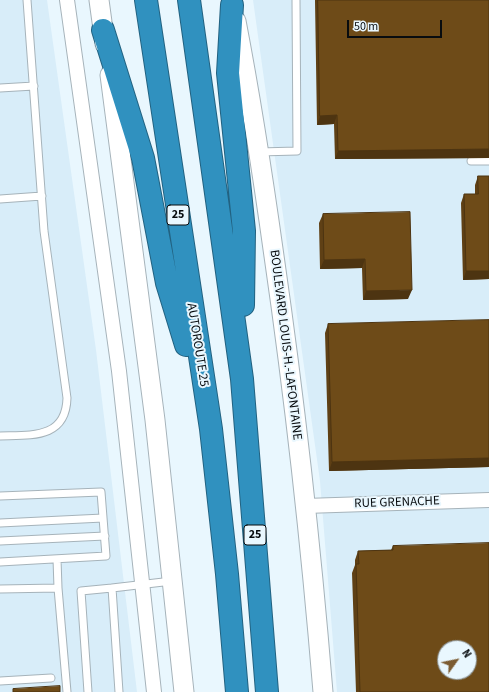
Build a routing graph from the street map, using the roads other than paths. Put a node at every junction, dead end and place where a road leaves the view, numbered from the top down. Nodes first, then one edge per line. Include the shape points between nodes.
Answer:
1 (27, 0) edge
2 (67, 0) edge
3 (99, 0) edge
4 (146, 0) edge
5 (189, 0) edge
6 (296, 0) edge
7 (232, 2) edge
8 (103, 30) junction
9 (34, 86) junction
10 (0, 88) edge
11 (259, 152) junction
12 (471, 161) edge
13 (489, 161) edge
14 (42, 196) junction
15 (0, 199) edge
16 (242, 379) junction
17 (211, 429) junction
18 (0, 436) edge
19 (0, 496) edge
20 (489, 500) edge
21 (305, 506) junction
22 (103, 518) junction
23 (0, 523) edge
24 (105, 536) junction
25 (0, 542) edge
26 (57, 559) junction
27 (0, 562) edge
28 (172, 581) junction
29 (143, 584) junction
30 (58, 588) junction
31 (112, 588) junction
32 (0, 590) edge
33 (51, 678) dead end
34 (0, 680) edge
35 (67, 692) edge
36 (88, 692) edge
37 (119, 692) edge
38 (154, 692) edge
39 (184, 692) edge
40 (237, 692) edge
41 (266, 692) edge
42 (322, 692) edge

1 - 9 lane
2 - 29 street via 119,371
3 - 8 main road
4 - 17 highway, AUTOROUTE 25 / 25
5 - 16 highway, 25
6 - 11 lane via 297,151
7 - 11 main road, BOULEVARD LOUIS-H.-LAFONTAINE
7 - 16 highway via 228,73 244,230
8 - 17 highway via 144,158 167,283
8 - 28 main road via 155,420
9 - 10 lane
9 - 14 lane
11 - 21 main road, BOULEVARD LOUIS-H.-LAFONTAINE via 293,398
12 - 13 lane
14 - 15 lane
14 - 18 lane via 44,231 67,398 66,408 60,422 48,432
16 - 41 highway, 25
17 - 40 highway, AUTOROUTE 25 / 25
19 - 22 lane via 101,492
20 - 21 street, RUE GRENACHE
21 - 42 main road, BOULEVARD LOUIS-H.-LAFONTAINE
22 - 23 lane
22 - 24 lane
24 - 25 lane
24 - 26 lane via 106,556
26 - 27 lane
26 - 30 lane
28 - 29 lane
28 - 39 main road
29 - 31 lane
29 - 38 street
30 - 32 lane
30 - 35 lane
31 - 36 lane via 81,592
31 - 37 lane
33 - 34 lane

